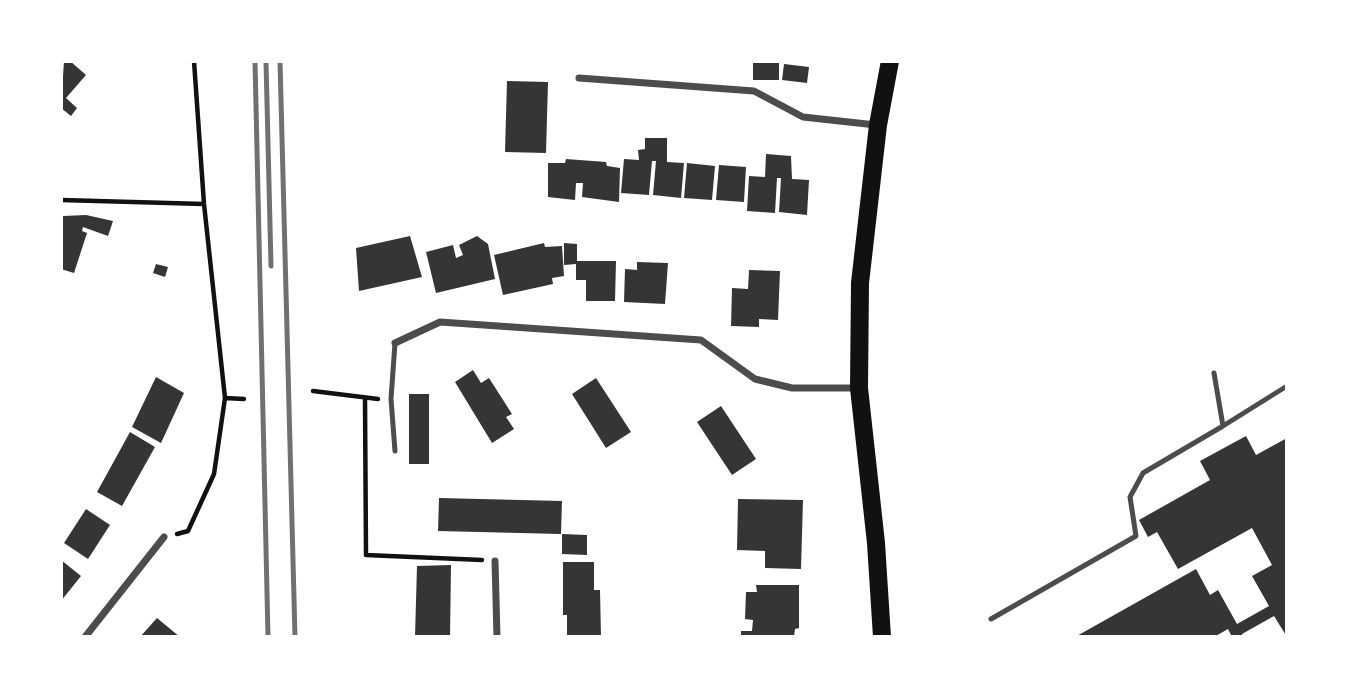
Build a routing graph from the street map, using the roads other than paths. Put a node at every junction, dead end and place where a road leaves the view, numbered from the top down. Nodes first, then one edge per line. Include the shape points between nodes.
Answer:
1 (890, 61) edge
2 (579, 78) dead end
3 (877, 125) junction
4 (395, 343) joint
5 (1214, 373) dead end
6 (1287, 386) edge
7 (859, 388) junction
8 (1223, 426) junction
9 (395, 451) dead end
10 (164, 537) road end
11 (495, 561) road end
12 (991, 620) dead end
13 (85, 637) edge
14 (497, 637) edge
15 (882, 637) edge

1 - 3 main road
2 - 3 street via 754,90 803,117
3 - 7 main road via 860,283
4 - 7 street via 440,322 701,340 755,379 792,388
4 - 9 lane via 391,399
5 - 8 lane
6 - 8 lane
7 - 15 main road
8 - 12 lane via 1143,473 1130,497 1136,536
10 - 13 street
11 - 14 street

